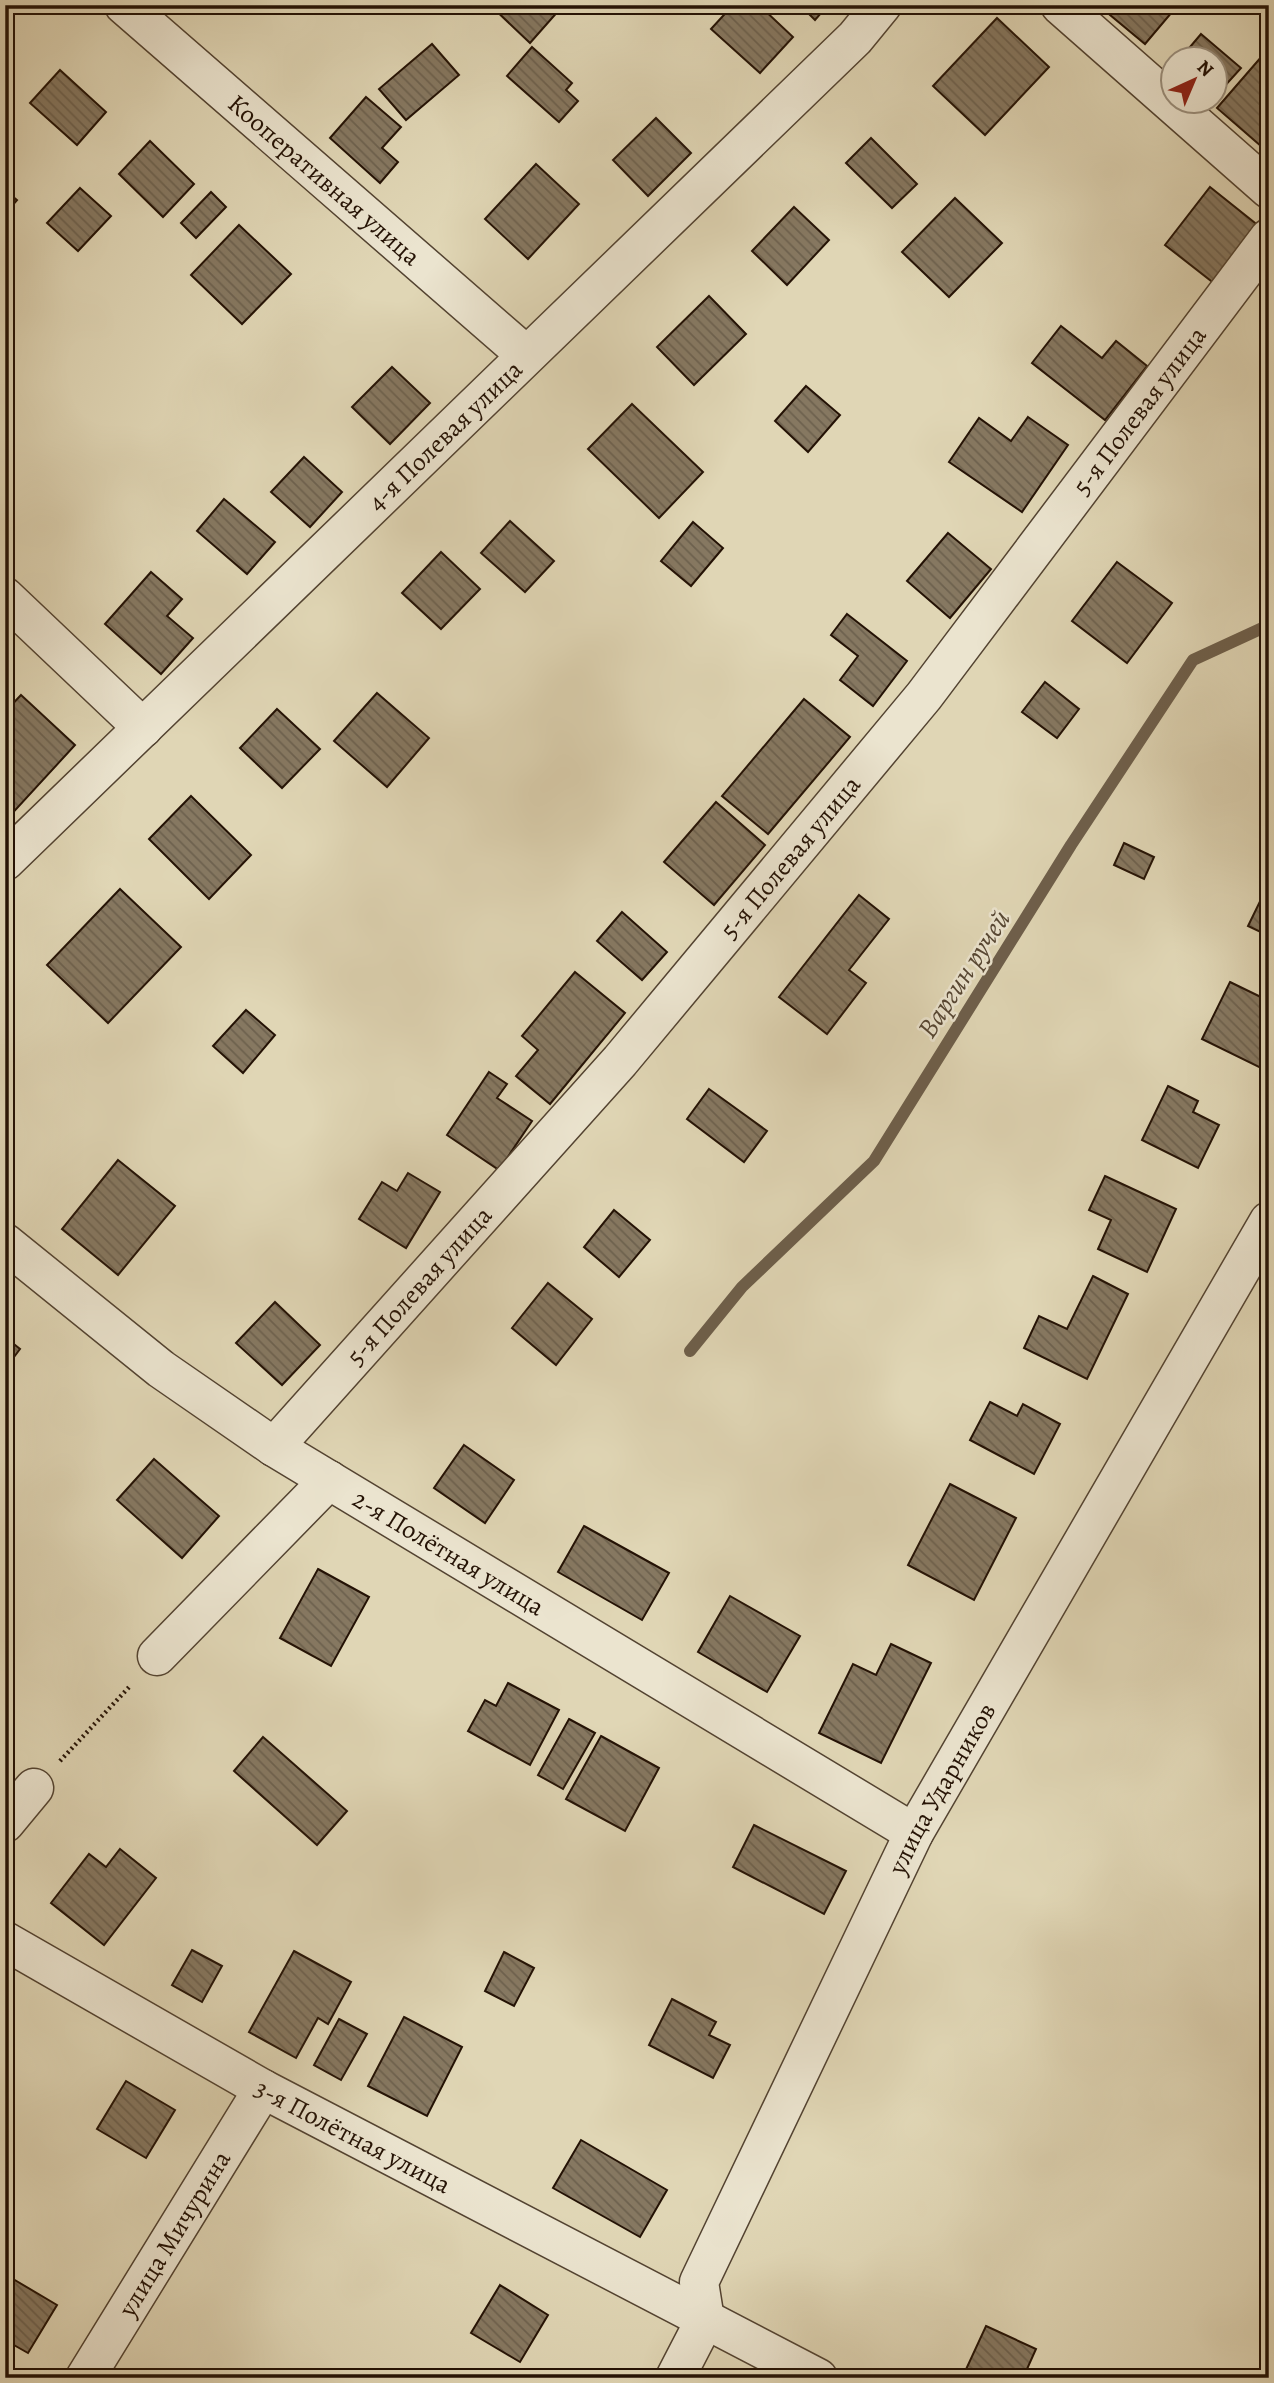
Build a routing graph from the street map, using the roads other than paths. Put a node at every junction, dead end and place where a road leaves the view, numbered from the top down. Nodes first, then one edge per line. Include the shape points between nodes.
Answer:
1 (124, 5) edge
2 (882, 5) edge
3 (1060, 5) edge
4 (1269, 189) edge
5 (1269, 238) edge
6 (526, 355) junction
7 (5, 597) edge
8 (143, 728) junction
9 (5, 861) edge
10 (1269, 1221) edge
11 (5, 1243) edge
12 (274, 1447) junction
13 (328, 1480) junction
14 (158, 1657) road end
15 (34, 1788) road end
16 (5, 1823) edge
17 (914, 1833) junction
18 (5, 1941) edge
19 (263, 2089) junction
20 (705, 2320) junction
21 (85, 2378) edge
22 (675, 2378) edge
23 (818, 2378) edge

1 - 6 street, Кооперативная улица
2 - 6 street, 4-я Полевая улица via 855,38
3 - 4 street
5 - 12 street, 5-я Полевая улица via 923,696 620,1061
6 - 8 street, 4-я Полевая улица
7 - 8 street
8 - 9 street, 4-я Полевая улица
10 - 17 street, улица Ударников
11 - 12 street, 2-я Полётная улица via 160,1369
12 - 13 street, 2-я Полётная улица
13 - 14 street
13 - 17 street, 2-я Полётная улица
15 - 16 street
17 - 20 street, улица Ударников via 699,2282
18 - 19 street, 3-я Полётная улица
19 - 20 street, 3-я Полётная улица
19 - 21 street, улица Мичурина
20 - 22 street
20 - 23 street, 3-я Полётная улица

